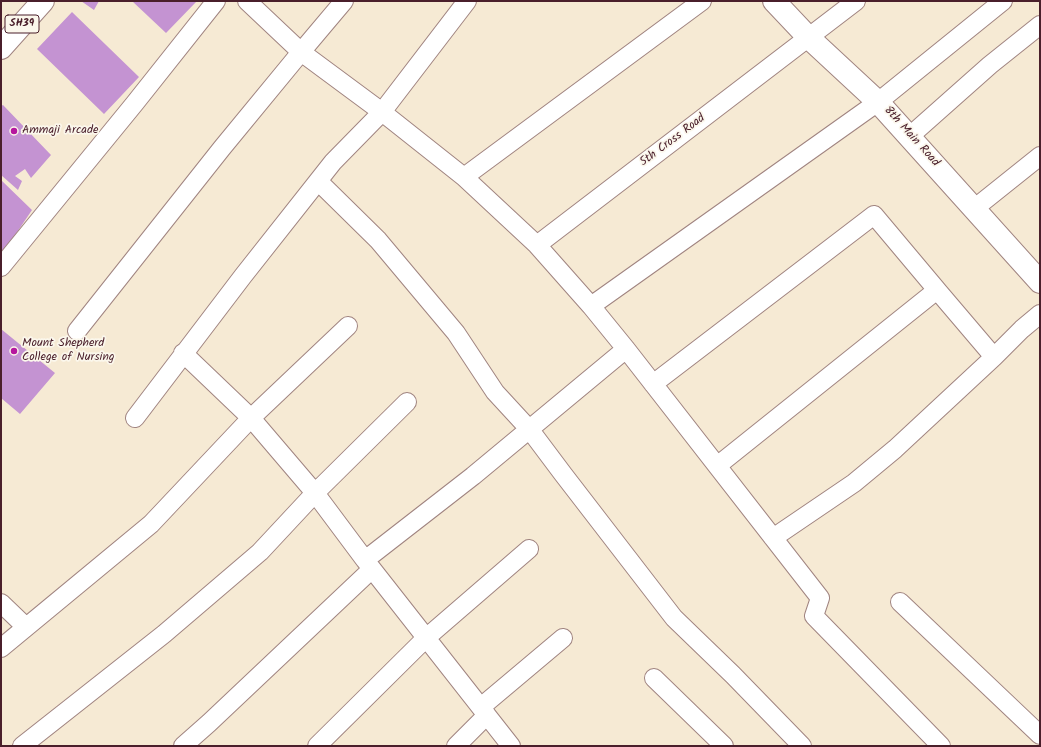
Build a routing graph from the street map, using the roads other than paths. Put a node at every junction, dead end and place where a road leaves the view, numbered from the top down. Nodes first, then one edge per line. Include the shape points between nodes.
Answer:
1 (43, 1) edge
2 (216, 1) edge
3 (248, 1) edge
4 (344, 1) edge
5 (467, 1) edge
6 (702, 1) edge
7 (774, 1) edge
8 (856, 1) edge
9 (1003, 1) edge
10 (1040, 25) edge
11 (808, 37) junction
12 (1, 48) edge
13 (301, 52) junction
14 (878, 102) junction
15 (382, 112) junction
16 (910, 136) junction
17 (1040, 156) edge
18 (464, 177) junction
19 (318, 181) junction
20 (975, 208) junction
21 (537, 245) junction
22 (1, 267) edge
23 (1040, 282) edge
24 (937, 290) junction
25 (591, 306) junction
26 (1040, 314) edge
27 (348, 326) dead end
28 (77, 330) dead end
29 (626, 349) junction
30 (183, 354) junction
31 (994, 357) junction
32 (653, 384) junction
33 (407, 402) dead end
34 (135, 418) dead end
35 (251, 418) junction
36 (530, 430) junction
37 (717, 466) junction
38 (314, 493) junction
39 (773, 538) junction
40 (530, 549) dead end
41 (369, 565) junction
42 (900, 602) dead end
43 (1, 603) edge
44 (26, 627) junction
45 (426, 638) junction
46 (563, 638) dead end
47 (1, 648) edge
48 (654, 678) dead end
49 (484, 711) junction
50 (1040, 735) edge
51 (22, 746) edge
52 (183, 746) edge
53 (317, 746) edge
54 (456, 746) edge
55 (511, 746) edge
56 (724, 746) edge
57 (802, 746) edge
58 (941, 746) edge

1 - 12 street, SH39
2 - 22 street
3 - 13 street
4 - 13 street
5 - 15 street
6 - 18 street
7 - 11 street, 8th Main Road
8 - 11 street, 5th Cross Road
9 - 14 street
10 - 16 street via 990,65
11 - 14 street, 8th Main Road
11 - 21 street, 5th Cross Road
13 - 15 street
13 - 28 street
14 - 16 street, 8th Main Road
14 - 25 street
15 - 18 street
15 - 19 street
16 - 20 street, 8th Main Road
17 - 20 street
18 - 21 street
19 - 30 street
19 - 36 street via 378,240 456,333 495,392
20 - 23 street, 8th Main Road
21 - 25 street
24 - 31 street
24 - 32 street via 874,215
24 - 37 street
25 - 29 street
26 - 31 street
27 - 35 street
29 - 32 street
29 - 36 street
30 - 34 street
30 - 35 street
31 - 39 street via 860,478
32 - 37 street
33 - 38 street
35 - 38 street
35 - 44 street via 151,524
36 - 41 street
36 - 57 street via 674,618
37 - 39 street
38 - 41 street
38 - 51 street via 260,552 164,634
39 - 58 street via 820,598 814,616
40 - 45 street
41 - 45 street
41 - 52 street
42 - 50 street
43 - 44 street
44 - 47 street
45 - 49 street
45 - 53 street
46 - 49 street
48 - 56 street
49 - 54 street
49 - 55 street

